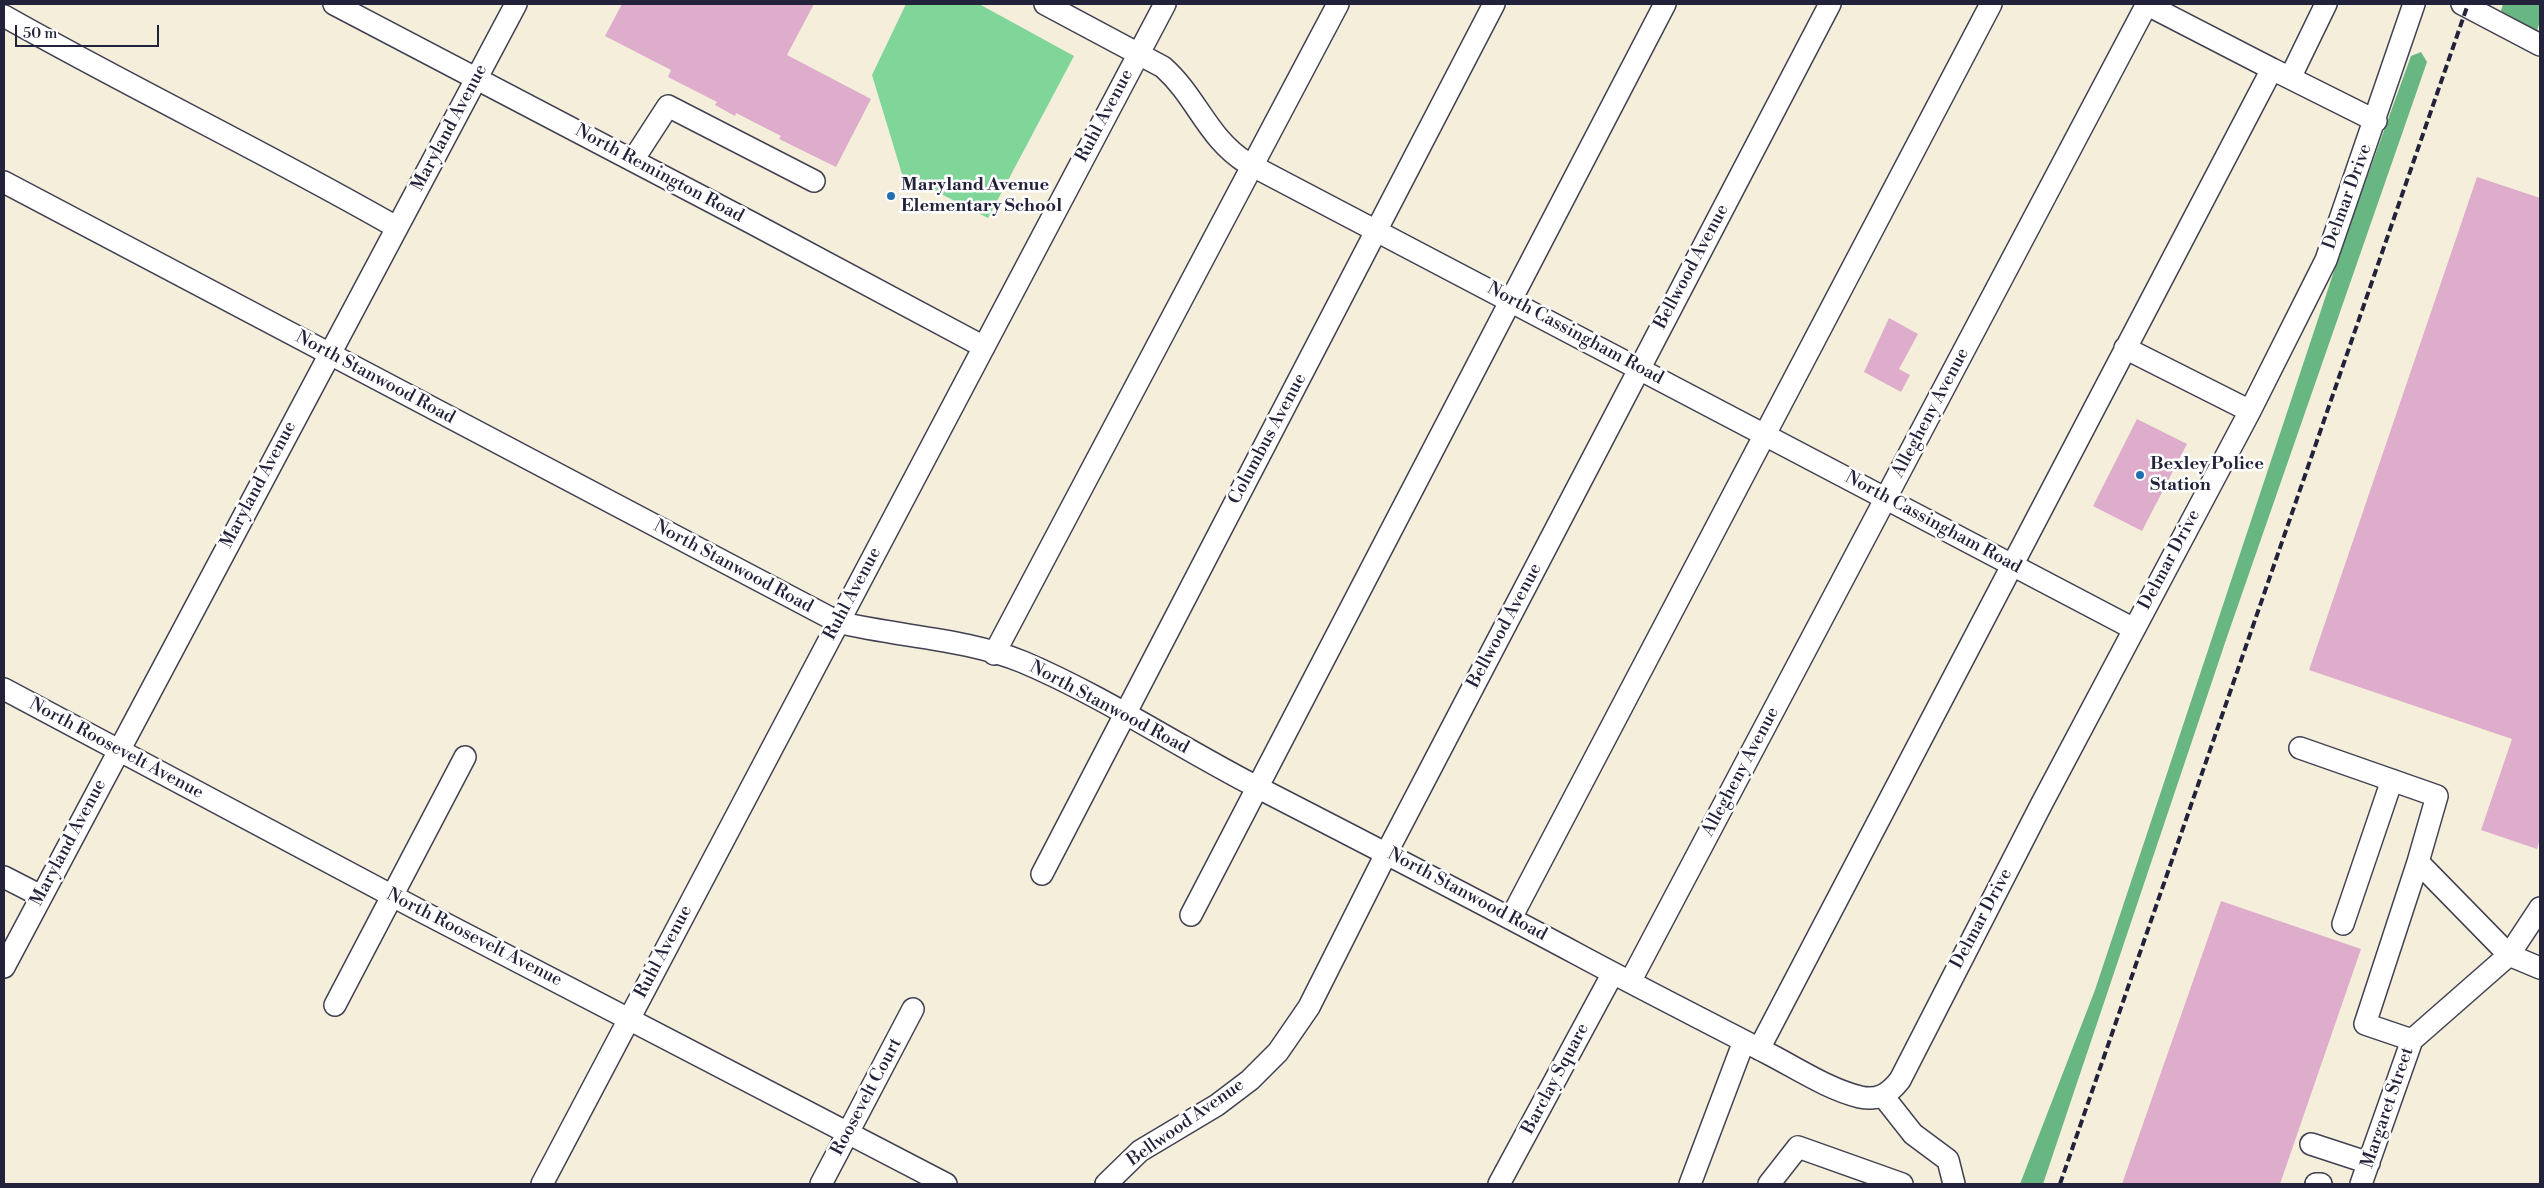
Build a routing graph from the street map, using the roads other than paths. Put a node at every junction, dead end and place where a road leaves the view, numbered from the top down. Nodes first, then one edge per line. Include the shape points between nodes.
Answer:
1 (334, 4) edge
2 (516, 4) edge
3 (1045, 4) edge
4 (1165, 4) edge
5 (1338, 4) edge
6 (1494, 4) edge
7 (1665, 4) edge
8 (1830, 4) edge
9 (1991, 4) edge
10 (2146, 4) edge
11 (2326, 4) edge
12 (2414, 4) edge
13 (2462, 4) edge
14 (4, 16) edge
15 (2540, 45) edge
16 (1139, 53) junction
17 (2281, 73) junction
18 (476, 79) junction
19 (2376, 121) junction
20 (633, 160) junction
21 (1253, 166) junction
22 (814, 181) dead end
23 (4, 182) edge
24 (396, 227) junction
25 (1377, 230) junction
26 (1510, 300) junction
27 (984, 347) junction
28 (2125, 348) junction
29 (329, 354) junction
30 (1640, 368) junction
31 (2250, 411) junction
32 (1766, 435) junction
33 (1886, 498) junction
34 (2012, 564) junction
35 (838, 622) junction
36 (2134, 629) junction
37 (994, 654) junction
38 (4, 689) edge
39 (1125, 712) junction
40 (2300, 748) dead end
41 (118, 750) junction
42 (465, 757) dead end
43 (2392, 780) junction
44 (1258, 787) junction
45 (1387, 852) junction
46 (2418, 862) junction
47 (1042, 874) dead end
48 (4, 876) edge
49 (42, 896) junction
50 (393, 896) junction
51 (2540, 908) edge
52 (1190, 915) dead end
53 (1511, 918) junction
54 (2343, 924) dead end
55 (2509, 955) junction
56 (4, 967) edge
57 (2540, 968) edge
58 (1622, 978) junction
59 (335, 1005) dead end
60 (913, 1010) dead end
61 (629, 1019) junction
62 (2412, 1040) junction
63 (1751, 1045) junction
64 (1883, 1096) junction
65 (848, 1133) junction
66 (2311, 1144) dead end
67 (2369, 1162) junction
68 (1694, 1182) edge
69 (542, 1184) edge
70 (821, 1184) edge
71 (946, 1184) edge
72 (1106, 1184) edge
73 (1499, 1184) edge
74 (1769, 1184) edge
75 (1902, 1184) edge
76 (1954, 1184) edge
77 (2316, 1184) edge
78 (2321, 1184) edge
79 (2361, 1184) edge

1 - 18 street, North Remington Road
2 - 18 street, Maryland Avenue
3 - 16 street, North Cassingham Road
4 - 16 street, Ruhl Avenue
5 - 21 street
6 - 25 street, Columbus Avenue
7 - 26 street
8 - 30 street, Bellwood Avenue
9 - 32 street
10 - 17 street
10 - 33 street, Allegheny Avenue
11 - 17 street
12 - 19 street, Delmar Drive
13 - 15 street
14 - 24 street via 310,177
16 - 21 street, North Cassingham Road via 1163,67 1179,82 1204,123 1237,157
16 - 27 street, Ruhl Avenue
17 - 19 street
17 - 28 street
18 - 20 street, North Remington Road
18 - 24 street, Maryland Avenue
19 - 31 street, Delmar Drive via 2326,260
20 - 22 street via 668,106
20 - 27 street, North Remington Road
21 - 25 street, North Cassingham Road
21 - 37 street
23 - 29 street, North Stanwood Road
24 - 29 street, Maryland Avenue
25 - 26 street, North Cassingham Road
25 - 39 street, Columbus Avenue
26 - 30 street, North Cassingham Road
26 - 44 street
27 - 35 street, Ruhl Avenue
28 - 31 street
28 - 34 street
29 - 35 street, North Stanwood Road
29 - 41 street, Maryland Avenue
30 - 32 street, North Cassingham Road
30 - 45 street, Bellwood Avenue
31 - 36 street, Delmar Drive
32 - 33 street, North Cassingham Road
32 - 53 street
33 - 34 street, North Cassingham Road
33 - 58 street, Allegheny Avenue
34 - 36 street, North Cassingham Road
34 - 63 street
35 - 37 street, North Stanwood Road via 878,632 961,643
35 - 61 street, Ruhl Avenue
36 - 64 street, Delmar Drive via 1900,1080
37 - 39 street, North Stanwood Road via 1021,662
38 - 41 street, North Roosevelt Avenue
39 - 44 street, North Stanwood Road via 1155,732
39 - 47 street, Columbus Avenue
40 - 43 street
41 - 49 street, Maryland Avenue
41 - 50 street, North Roosevelt Avenue
42 - 50 street
43 - 46 street via 2438,796
43 - 54 street
44 - 45 street, North Stanwood Road
44 - 52 street
45 - 53 street, North Stanwood Road
45 - 72 street, Bellwood Avenue via 1309,1007 1278,1052 1250,1080 1217,1104 1140,1151
46 - 55 street
46 - 62 street via 2365,1024
48 - 49 street
49 - 56 street, Maryland Avenue
50 - 59 street
50 - 61 street, North Roosevelt Avenue
51 - 55 street, Margaret Street
53 - 58 street, North Stanwood Road
55 - 57 street
55 - 62 street, Margaret Street
58 - 63 street, North Stanwood Road
58 - 73 street, Barclay Square
60 - 65 street, Roosevelt Court
61 - 65 street, North Roosevelt Avenue
61 - 69 street, Ruhl Avenue
62 - 67 street, Margaret Street
63 - 64 street, North Stanwood Road via 1842,1091 1862,1098
63 - 68 street
64 - 76 street via 1913,1134 1948,1160
65 - 70 street, Roosevelt Court
65 - 71 street, North Roosevelt Avenue
66 - 67 street
67 - 79 street, Margaret Street
74 - 75 street via 1798,1147
77 - 78 street

